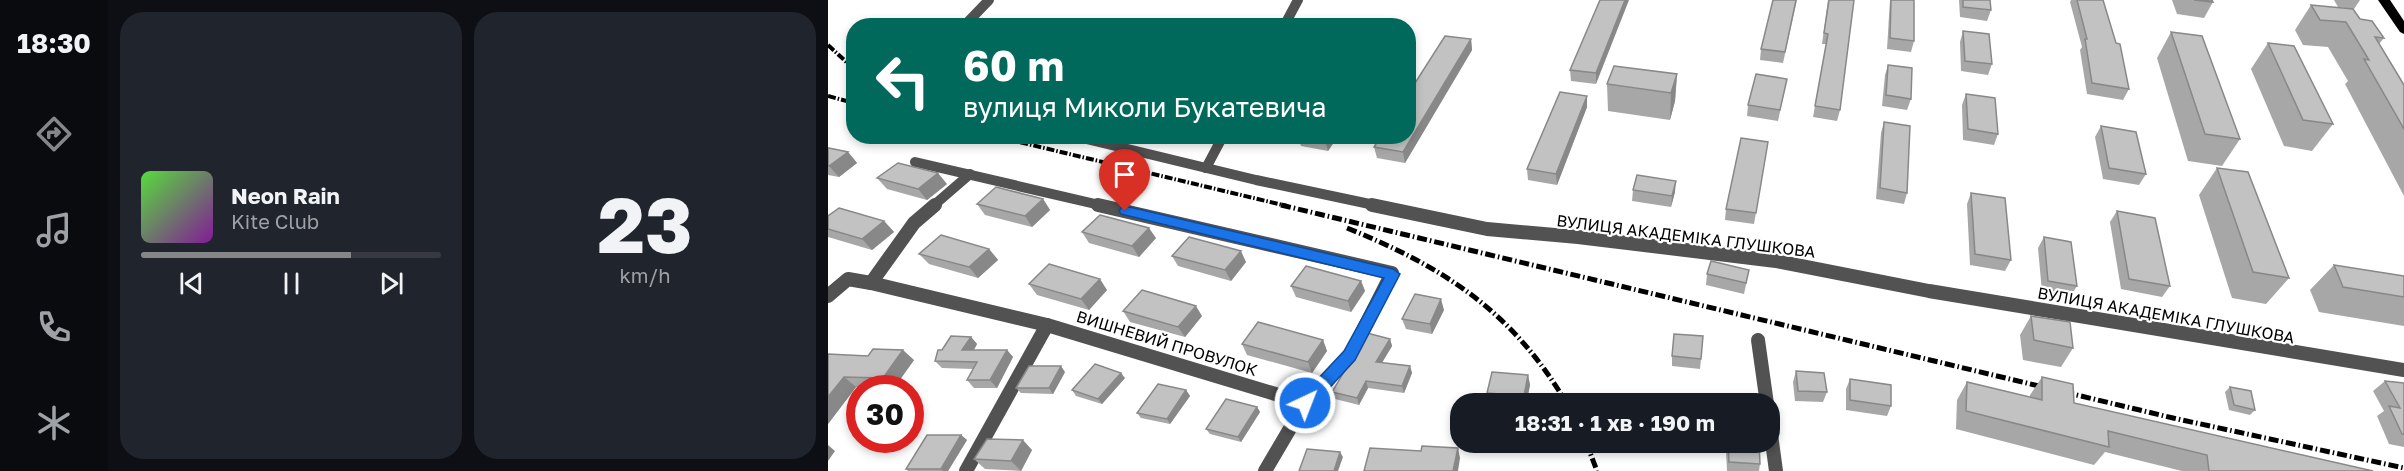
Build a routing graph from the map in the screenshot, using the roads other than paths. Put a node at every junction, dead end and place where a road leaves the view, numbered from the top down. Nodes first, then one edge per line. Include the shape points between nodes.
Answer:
1 (989, 0) edge
2 (1298, 0) edge
3 (2384, 0) edge
4 (972, 18) edge
5 (1288, 18) edge
6 (2404, 30) edge
7 (1107, 144) edge
8 (1219, 144) edge
9 (915, 162) dead end
10 (1206, 168) junction
11 (970, 174) junction
12 (871, 283) junction
13 (828, 296) edge
14 (1047, 325) junction
15 (1758, 340) dead end
16 (2404, 370) edge
17 (1765, 393) edge
18 (1305, 403) junction
19 (1774, 453) edge
20 (966, 471) edge
21 (1265, 471) edge
22 (1776, 471) edge

1 - 4 street
2 - 5 street
3 - 6 main road
7 - 10 street, ВУЛИЦЯ АКАДЕМІКА ГЛУШКОВА
8 - 10 street
9 - 11 street
10 - 16 street, ВУЛИЦЯ АКАДЕМІКА ГЛУШКОВА via 1439,221 1776,261 1952,295
11 - 12 street via 914,223
11 - 18 street via 1392,273 1350,356
12 - 13 street, ВИШНЕВИЙ ПРОВУЛОК via 848,279
12 - 14 street, ВИШНЕВИЙ ПРОВУЛОК
14 - 18 street, ВИШНЕВИЙ ПРОВУЛОК
14 - 20 street
15 - 17 street
18 - 21 street
19 - 22 street

